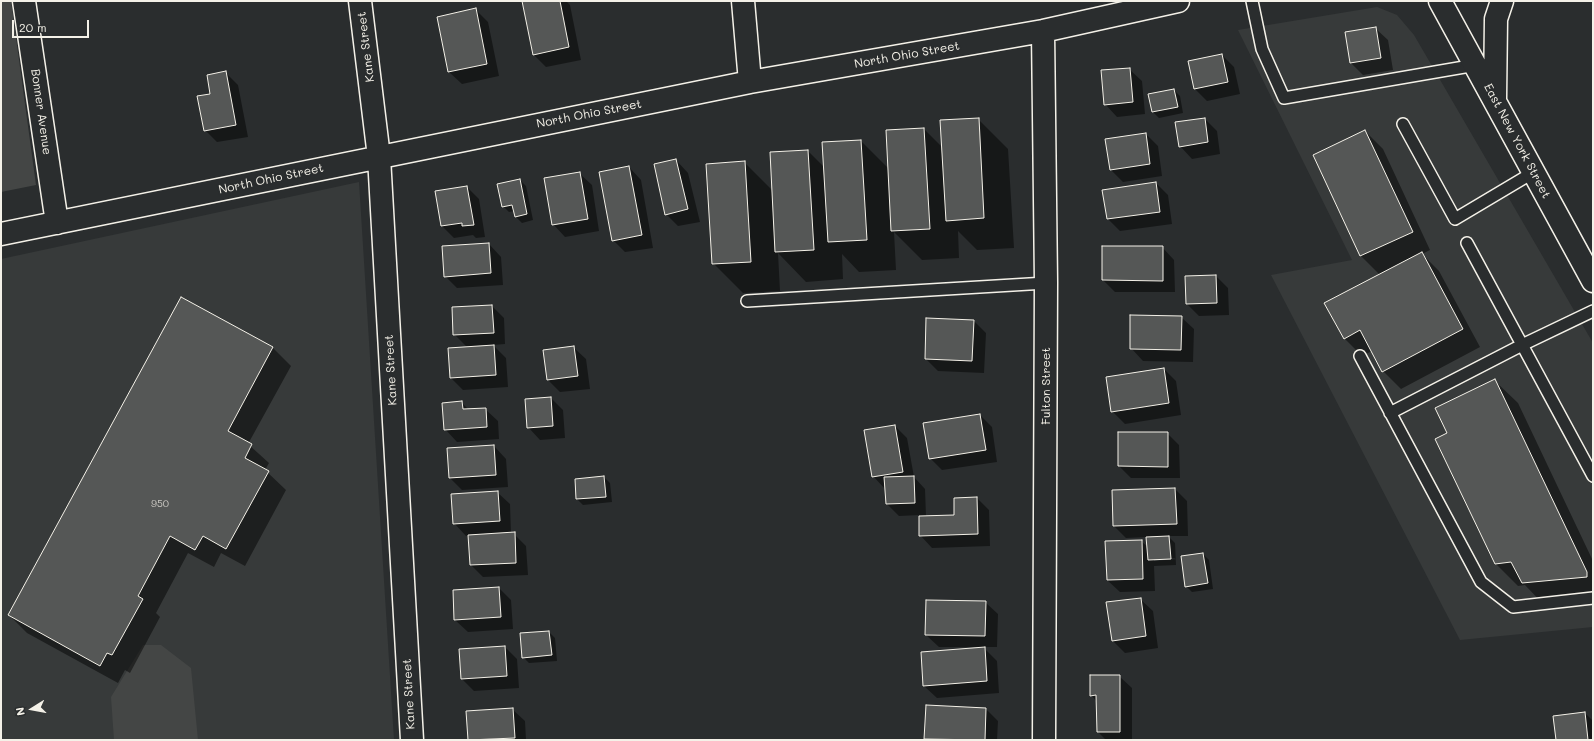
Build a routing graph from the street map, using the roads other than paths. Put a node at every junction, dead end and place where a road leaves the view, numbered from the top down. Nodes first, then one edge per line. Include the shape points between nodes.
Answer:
1 (24, 1) edge
2 (360, 1) edge
3 (742, 1) edge
4 (1178, 1) edge
5 (1252, 1) edge
6 (1440, 1) edge
7 (1502, 1) edge
8 (1043, 31) junction
9 (1476, 65) junction
10 (750, 82) junction
11 (1495, 100) junction
12 (1403, 124) dead end
13 (379, 157) junction
14 (1534, 172) junction
15 (57, 222) junction
16 (1, 234) edge
17 (1467, 243) dead end
18 (1593, 281) edge
19 (1046, 282) junction
20 (747, 301) dead end
21 (1593, 310) edge
22 (1522, 345) junction
23 (1360, 356) dead end
24 (1390, 413) junction
25 (1593, 476) edge
26 (1593, 598) edge
27 (412, 740) edge
28 (1044, 740) edge

1 - 15 street, Bonner Avenue
2 - 13 street, Kane Street
3 - 10 street
4 - 8 street, North Ohio Street
5 - 9 lane via 1262,49 1284,98
6 - 9 street, East New York Street
7 - 11 street via 1496,19
8 - 10 street, North Ohio Street
8 - 19 street, Fulton Street
9 - 11 street, East New York Street
10 - 13 street, North Ohio Street
11 - 14 street, East New York Street
12 - 14 lane via 1455,218
13 - 15 street, North Ohio Street
13 - 27 street, Kane Street
14 - 18 street, East New York Street
15 - 16 street, North Ohio Street
17 - 22 lane
19 - 20 lane
19 - 28 street, Fulton Street
21 - 22 lane
22 - 24 lane
22 - 25 lane
23 - 24 lane
24 - 26 lane via 1481,582 1513,607

